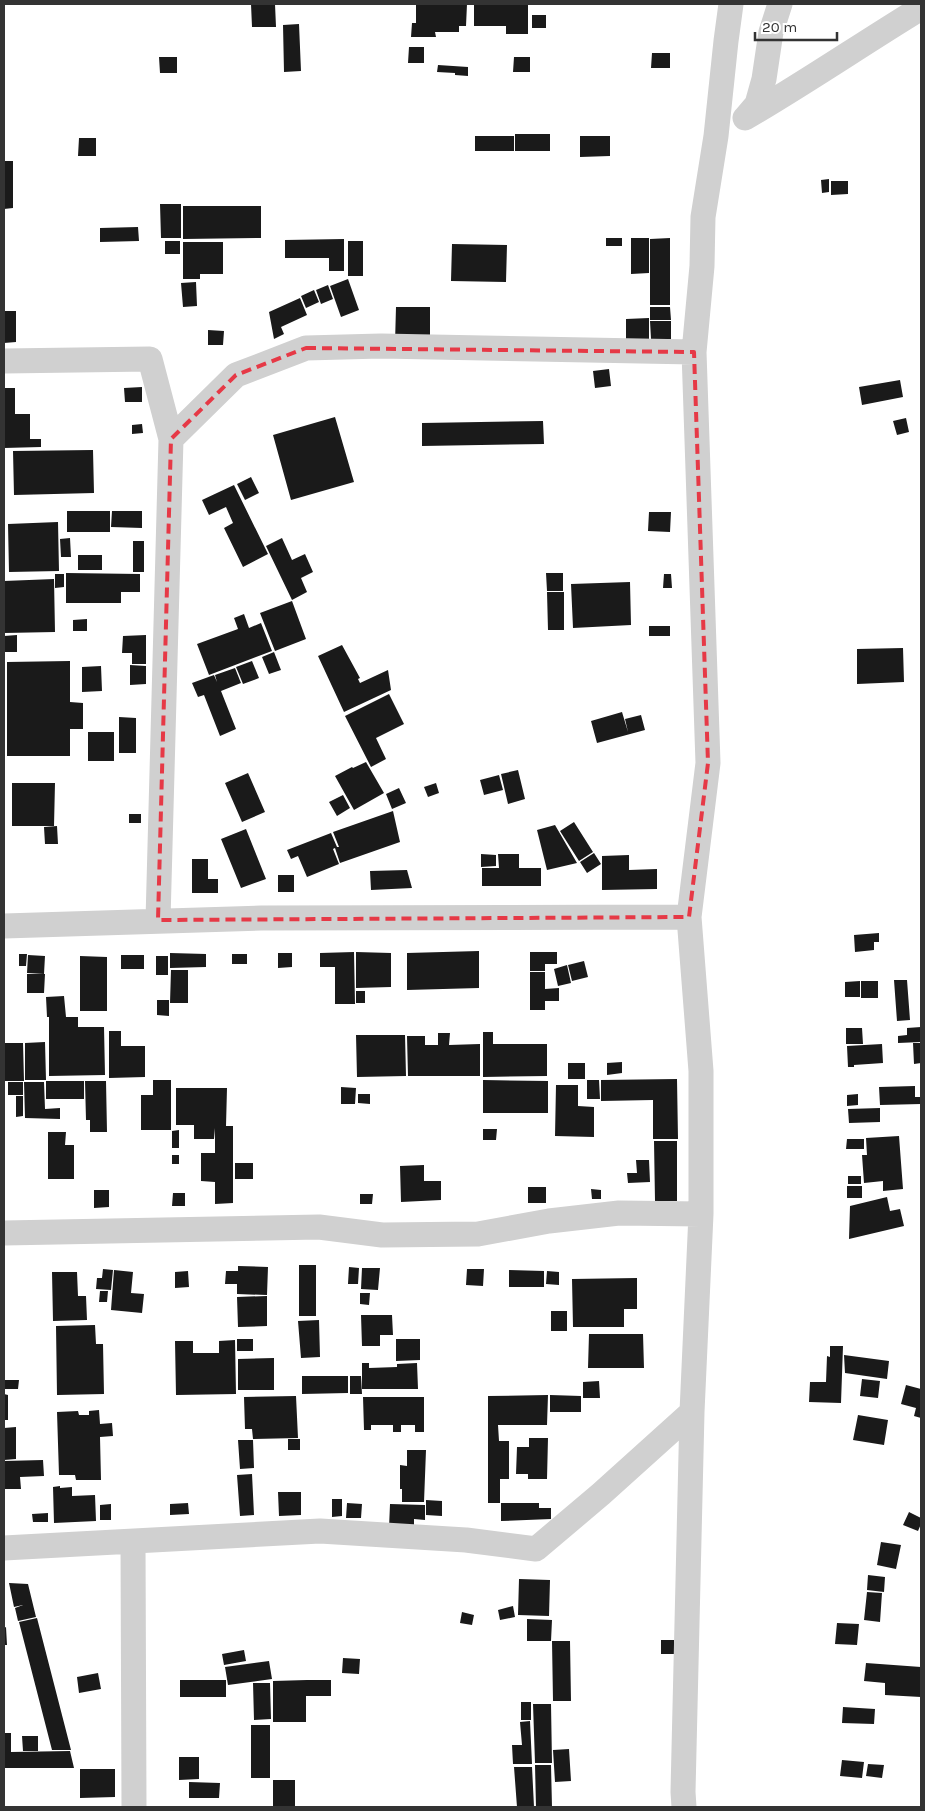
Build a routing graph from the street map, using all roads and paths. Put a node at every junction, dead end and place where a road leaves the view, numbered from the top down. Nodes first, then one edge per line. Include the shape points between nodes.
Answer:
1 (732, 4) edge
2 (780, 4) edge
3 (921, 8) edge
4 (746, 118) junction
5 (716, 136) junction
6 (694, 352) junction
7 (4, 361) edge
8 (171, 439) junction
9 (689, 917) junction
10 (158, 920) junction
11 (4, 926) edge
12 (701, 1214) junction
13 (4, 1233) edge
14 (692, 1412) junction
15 (133, 1542) junction
16 (4, 1548) edge
17 (134, 1807) edge
18 (684, 1807) edge

1 - 5 street
2 - 4 street via 757,104
3 - 4 street
4 - 5 street
5 - 6 street via 702,217 702,266
6 - 8 street via 381,346 306,348 236,375
6 - 9 street via 708,763
7 - 8 street via 150,359
8 - 10 street
9 - 10 street
9 - 12 street via 701,1071
10 - 11 street
12 - 13 street via 619,1213 478,1234 382,1235 320,1227
12 - 14 street
14 - 15 street via 536,1549 466,1540 320,1531
14 - 18 street
15 - 16 street
15 - 17 street

